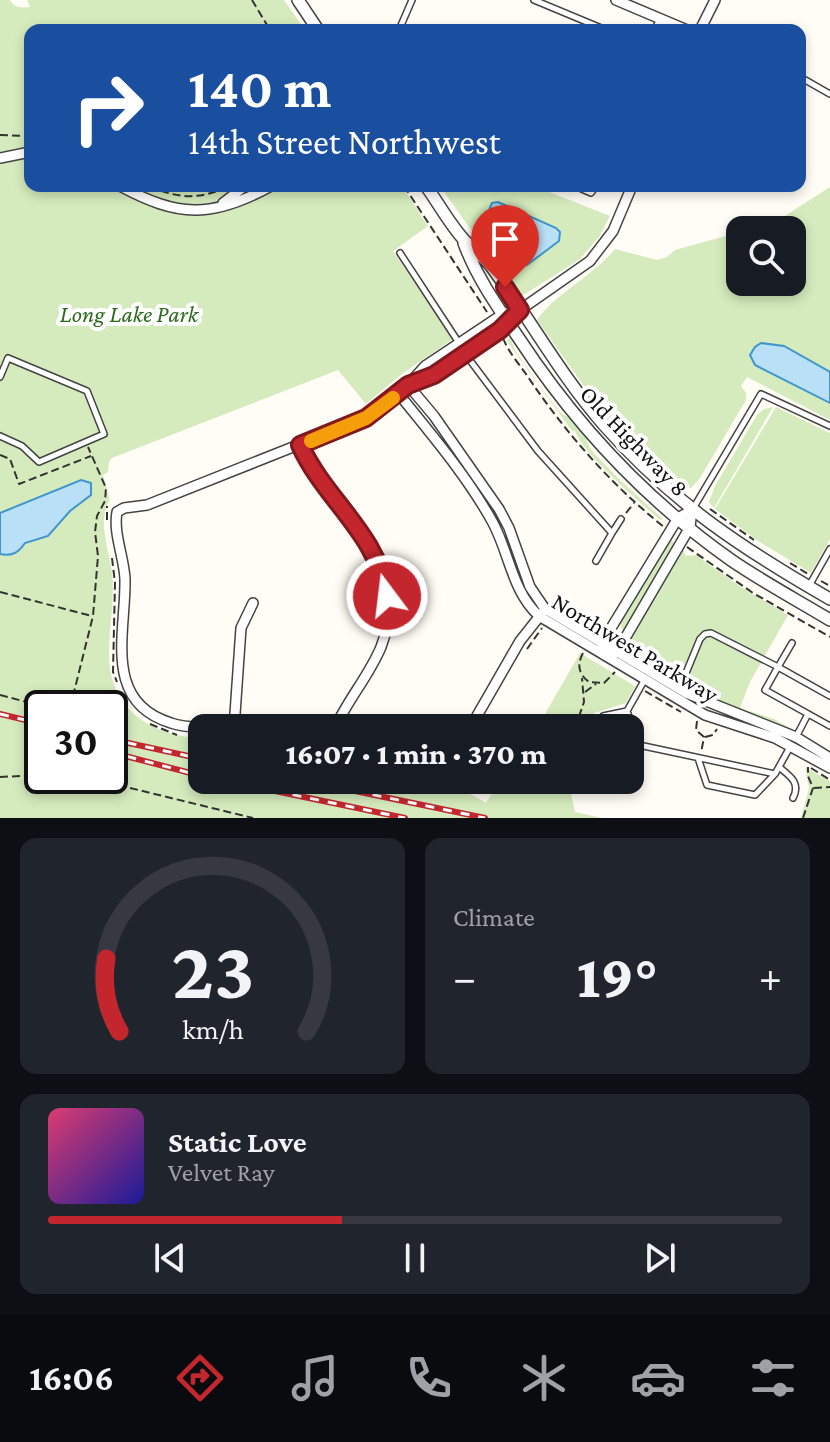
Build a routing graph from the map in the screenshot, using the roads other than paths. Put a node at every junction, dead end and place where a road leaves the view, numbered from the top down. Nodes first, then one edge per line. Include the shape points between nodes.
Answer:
1 (298, 0) edge
2 (412, 0) edge
3 (534, 0) edge
4 (616, 0) edge
5 (715, 0) edge
6 (660, 19) junction
7 (314, 24) edge
8 (402, 24) edge
9 (592, 24) edge
10 (658, 24) edge
11 (672, 24) edge
12 (703, 24) edge
13 (806, 80) edge
14 (830, 94) edge
15 (24, 153) edge
16 (0, 158) edge
17 (132, 192) edge
18 (238, 192) edge
19 (259, 192) edge
20 (430, 192) edge
21 (629, 192) edge
22 (220, 206) junction
23 (463, 239) junction
24 (400, 253) dead end
25 (520, 310) junction
26 (506, 319) junction
27 (460, 344) junction
28 (465, 354) junction
29 (0, 377) edge
30 (408, 385) junction
31 (398, 393) junction
32 (830, 426) edge
33 (0, 436) edge
34 (300, 445) junction
35 (488, 493) junction
36 (477, 500) junction
37 (692, 510) junction
38 (678, 518) junction
39 (621, 519) road end
40 (690, 527) junction
41 (612, 533) junction
42 (830, 549) edge
43 (596, 561) dead end
44 (827, 561) edge
45 (811, 582) junction
46 (830, 599) edge
47 (253, 603) dead end
48 (542, 613) junction
49 (830, 620) edge
50 (602, 643) junction
51 (792, 643) dead end
52 (617, 652) junction
53 (604, 655) junction
54 (778, 667) junction
55 (647, 676) junction
56 (677, 694) junction
57 (830, 696) edge
58 (627, 711) junction
59 (235, 714) edge
60 (342, 714) edge
61 (478, 714) edge
62 (613, 714) edge
63 (808, 714) junction
64 (188, 725) edge
65 (830, 726) edge
66 (794, 741) junction
67 (699, 758) junction
68 (830, 758) edge
69 (779, 767) junction
70 (830, 768) edge
71 (775, 774) junction
72 (793, 798) dead end

1 - 7 street
2 - 8 lane
3 - 9 lane
4 - 6 street
5 - 12 street
6 - 10 lane
6 - 11 street
13 - 14 lane
15 - 16 street
17 - 22 street via 173,210
18 - 22 street
19 - 22 street
20 - 23 street, Old Highway 8
21 - 25 street via 598,253
23 - 25 street, Old Highway 8 via 489,263
23 - 26 street, Old Highway 8 via 475,273
24 - 27 lane
25 - 26 street
25 - 37 street, Old Highway 8 via 603,424
26 - 27 street
26 - 28 street
26 - 38 street, Old Highway 8 via 581,425
27 - 28 street
27 - 30 street via 425,366
28 - 30 street
28 - 41 lane via 538,451
29 - 33 lane via 8,358 87,391 104,434 39,462
30 - 31 street
30 - 35 street, Northwest Parkway
31 - 34 street via 366,418
31 - 36 street, Northwest Parkway
32 - 37 lane via 761,394
34 - 60 street via 312,471 370,544 384,574 387,622 380,649
34 - 64 street via 117,512 125,577 121,661 129,690 168,723
35 - 36 street
35 - 48 street, Northwest Parkway via 509,528
36 - 48 street, Northwest Parkway via 493,524 528,606
37 - 38 street
37 - 40 street
37 - 45 street, Old Highway 8 via 738,545
38 - 40 street, Old Highway 8
38 - 50 street
39 - 41 lane
40 - 49 street, Old Highway 8 via 730,559
40 - 52 street
41 - 43 lane
42 - 44 lane
44 - 45 lane
45 - 46 street, Old Highway 8
47 - 59 street via 241,628
48 - 50 street, Northwest Parkway
48 - 53 street, Northwest Parkway
48 - 61 street
50 - 52 street, Northwest Parkway
50 - 53 street
51 - 54 lane
52 - 53 street
52 - 55 street, Northwest Parkway
53 - 55 street, Northwest Parkway
54 - 56 lane via 705,634
54 - 57 lane
54 - 63 lane via 765,690
55 - 56 street, Northwest Parkway
55 - 58 lane
56 - 66 street, Northwest Parkway via 705,715
58 - 62 lane
58 - 67 lane via 639,745
63 - 65 lane
63 - 66 lane
66 - 68 street, Northwest Parkway
66 - 69 lane
66 - 70 street, Northwest Parkway
67 - 71 lane
67 - 71 lane via 707,785 755,795
69 - 71 lane
69 - 72 lane via 795,780

